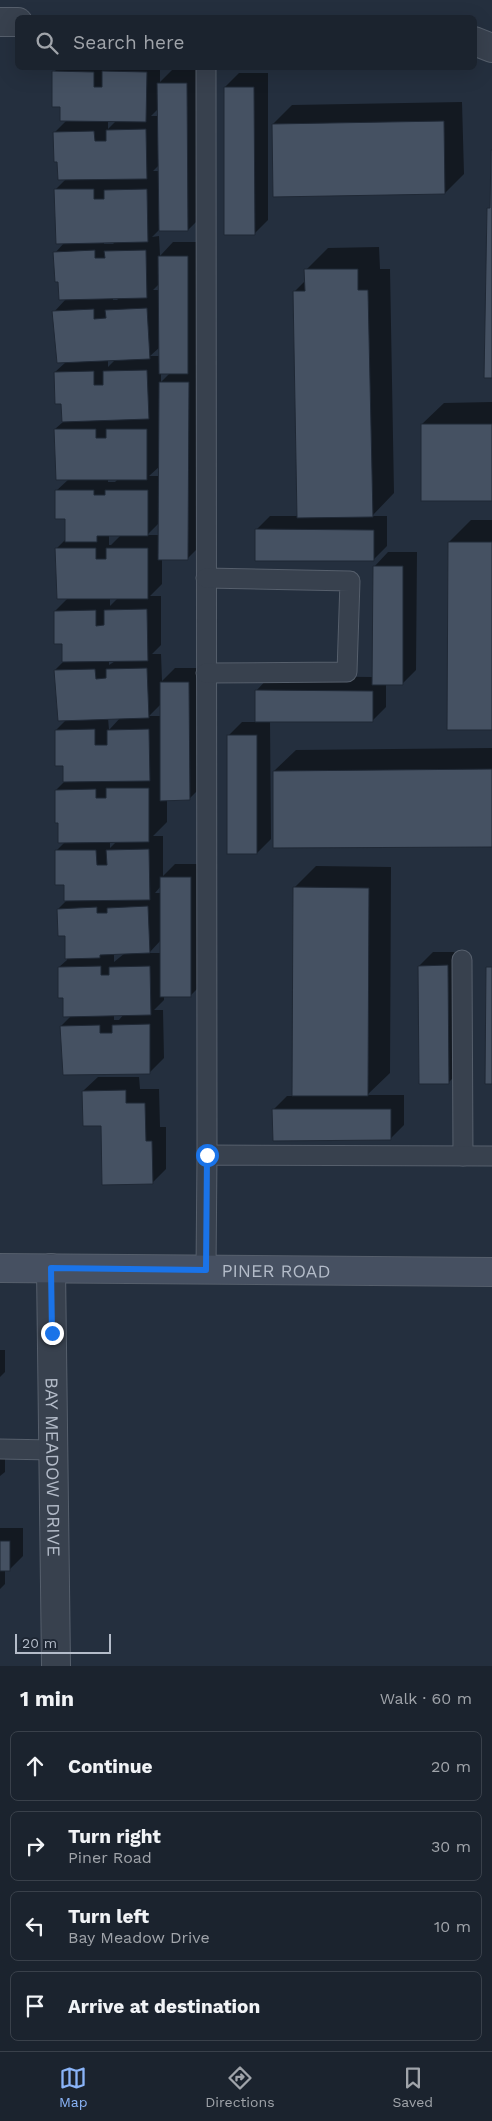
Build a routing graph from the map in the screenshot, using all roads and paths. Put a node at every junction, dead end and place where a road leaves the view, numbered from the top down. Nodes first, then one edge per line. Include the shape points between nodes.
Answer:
1 (0, 22) edge
2 (15, 22) edge
3 (477, 42) edge
4 (492, 48) edge
5 (206, 70) edge
6 (206, 578) junction
7 (206, 673) junction
8 (462, 960) dead end
9 (207, 1155) junction
10 (463, 1156) junction
11 (492, 1156) edge
12 (0, 1268) edge
13 (51, 1268) junction
14 (206, 1270) junction
15 (492, 1272) edge
16 (0, 1449) edge
17 (53, 1450) junction
18 (56, 1666) edge

1 - 2 street
3 - 4 street
5 - 6 lane
6 - 7 lane
6 - 7 lane via 350,582 347,672
7 - 9 lane
8 - 10 lane
9 - 10 lane
9 - 14 lane
10 - 11 lane
12 - 13 main road, PINER ROAD
13 - 14 main road, PINER ROAD
13 - 17 street, BAY MEADOW DRIVE
14 - 15 main road, PINER ROAD
16 - 17 lane
17 - 18 street, BAY MEADOW DRIVE

